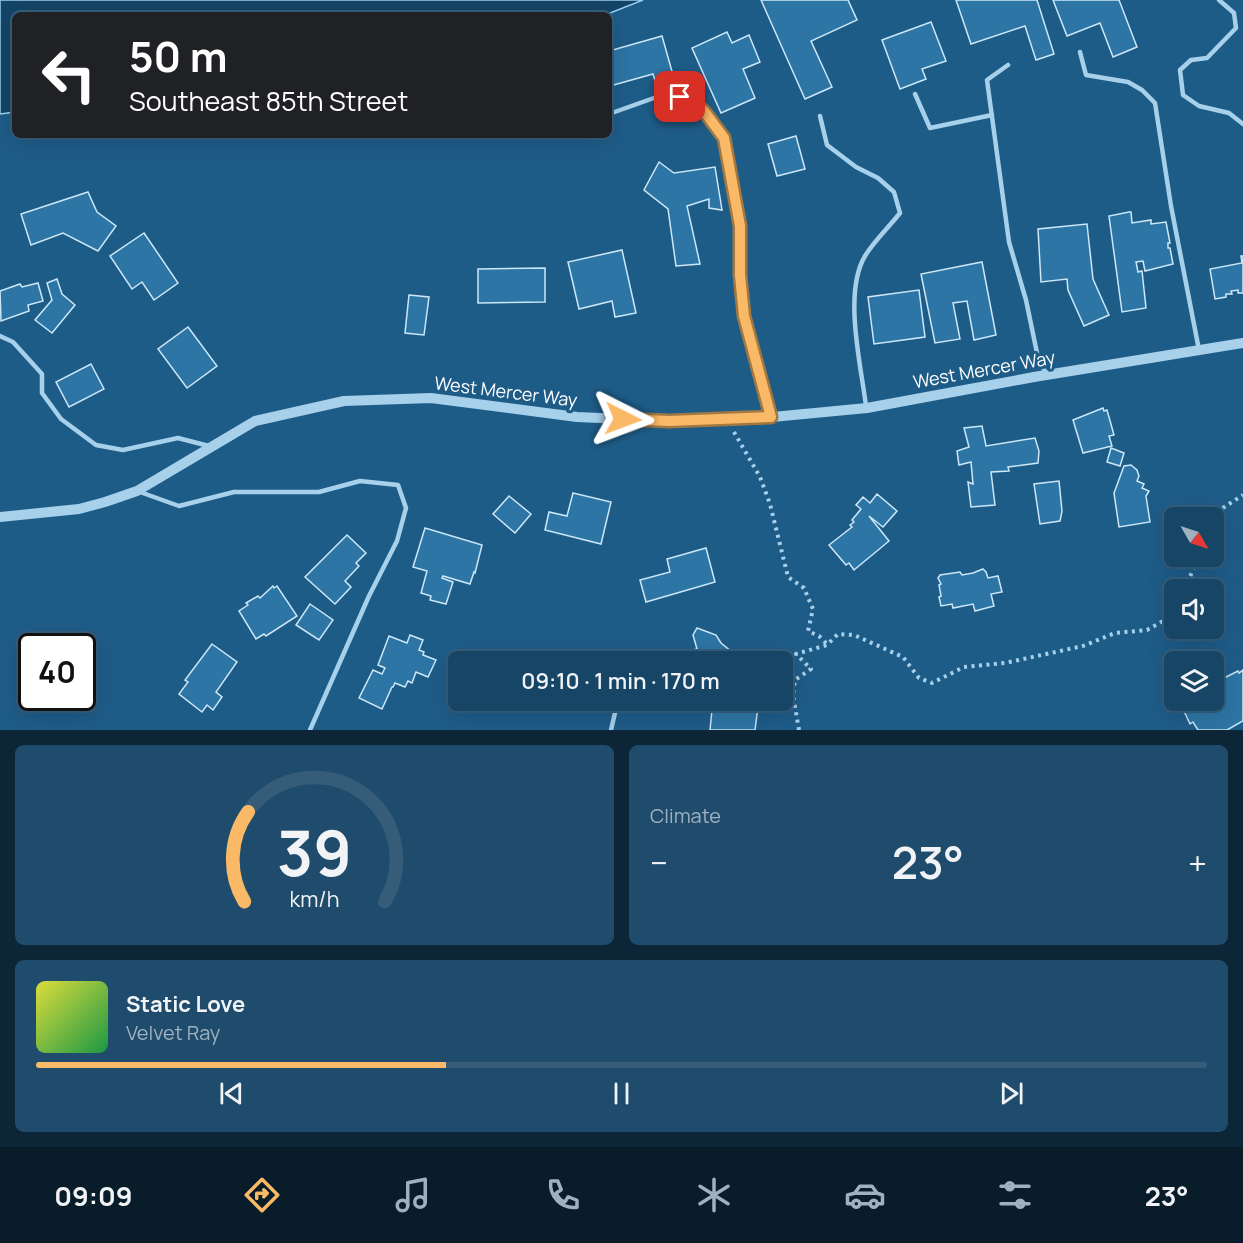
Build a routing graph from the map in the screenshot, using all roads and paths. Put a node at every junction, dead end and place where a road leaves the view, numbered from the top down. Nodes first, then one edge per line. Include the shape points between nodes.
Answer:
1 (1219, 0) edge
2 (1080, 52) dead end
3 (1008, 65) dead end
4 (915, 94) dead end
5 (612, 113) edge
6 (992, 115) junction
7 (820, 116) dead end
8 (1243, 124) edge
9 (0, 336) edge
10 (1243, 343) edge
11 (1200, 351) junction
12 (1046, 375) junction
13 (867, 408) junction
14 (771, 417) junction
15 (728, 419) junction
16 (212, 447) junction
17 (137, 491) junction
18 (1243, 495) edge
19 (1224, 507) edge
20 (0, 517) edge
21 (1164, 621) edge
22 (827, 645) junction
23 (793, 695) joint
24 (615, 711) edge
25 (310, 730) edge
26 (611, 730) edge
27 (799, 730) edge

1 - 8 lane via 1234,13 1236,28 1207,58 1191,60 1180,70 1183,95 1199,106 1229,113
2 - 11 lane via 1086,75 1128,82 1155,103
3 - 6 lane via 987,80
4 - 6 lane via 930,128
5 - 14 lane via 668,93 692,101 724,138 740,226 744,316
6 - 12 lane via 1009,242
7 - 13 lane via 827,145 894,192 900,213 865,256 855,279 854,312
9 - 16 lane via 13,342 42,374 42,393 61,419 96,445 123,450 178,438
10 - 11 street, West Mercer Way
11 - 12 street, West Mercer Way
12 - 13 street, West Mercer Way
13 - 14 street, West Mercer Way
14 - 15 street, West Mercer Way
15 - 16 street, West Mercer Way via 577,417 431,398 344,401 255,421
15 - 22 path via 760,477 788,577 804,588 813,609 808,631
16 - 17 street, West Mercer Way
17 - 20 street, West Mercer Way via 79,509
17 - 25 lane via 179,506 234,492 319,492 360,481 398,485 406,508 397,541
18 - 19 path
21 - 22 path via 1147,630 1115,633 1083,646 964,667 932,683 919,678 903,657 854,635 838,634
22 - 23 path via 796,654 811,669 795,680
23 - 27 path
24 - 26 lane

